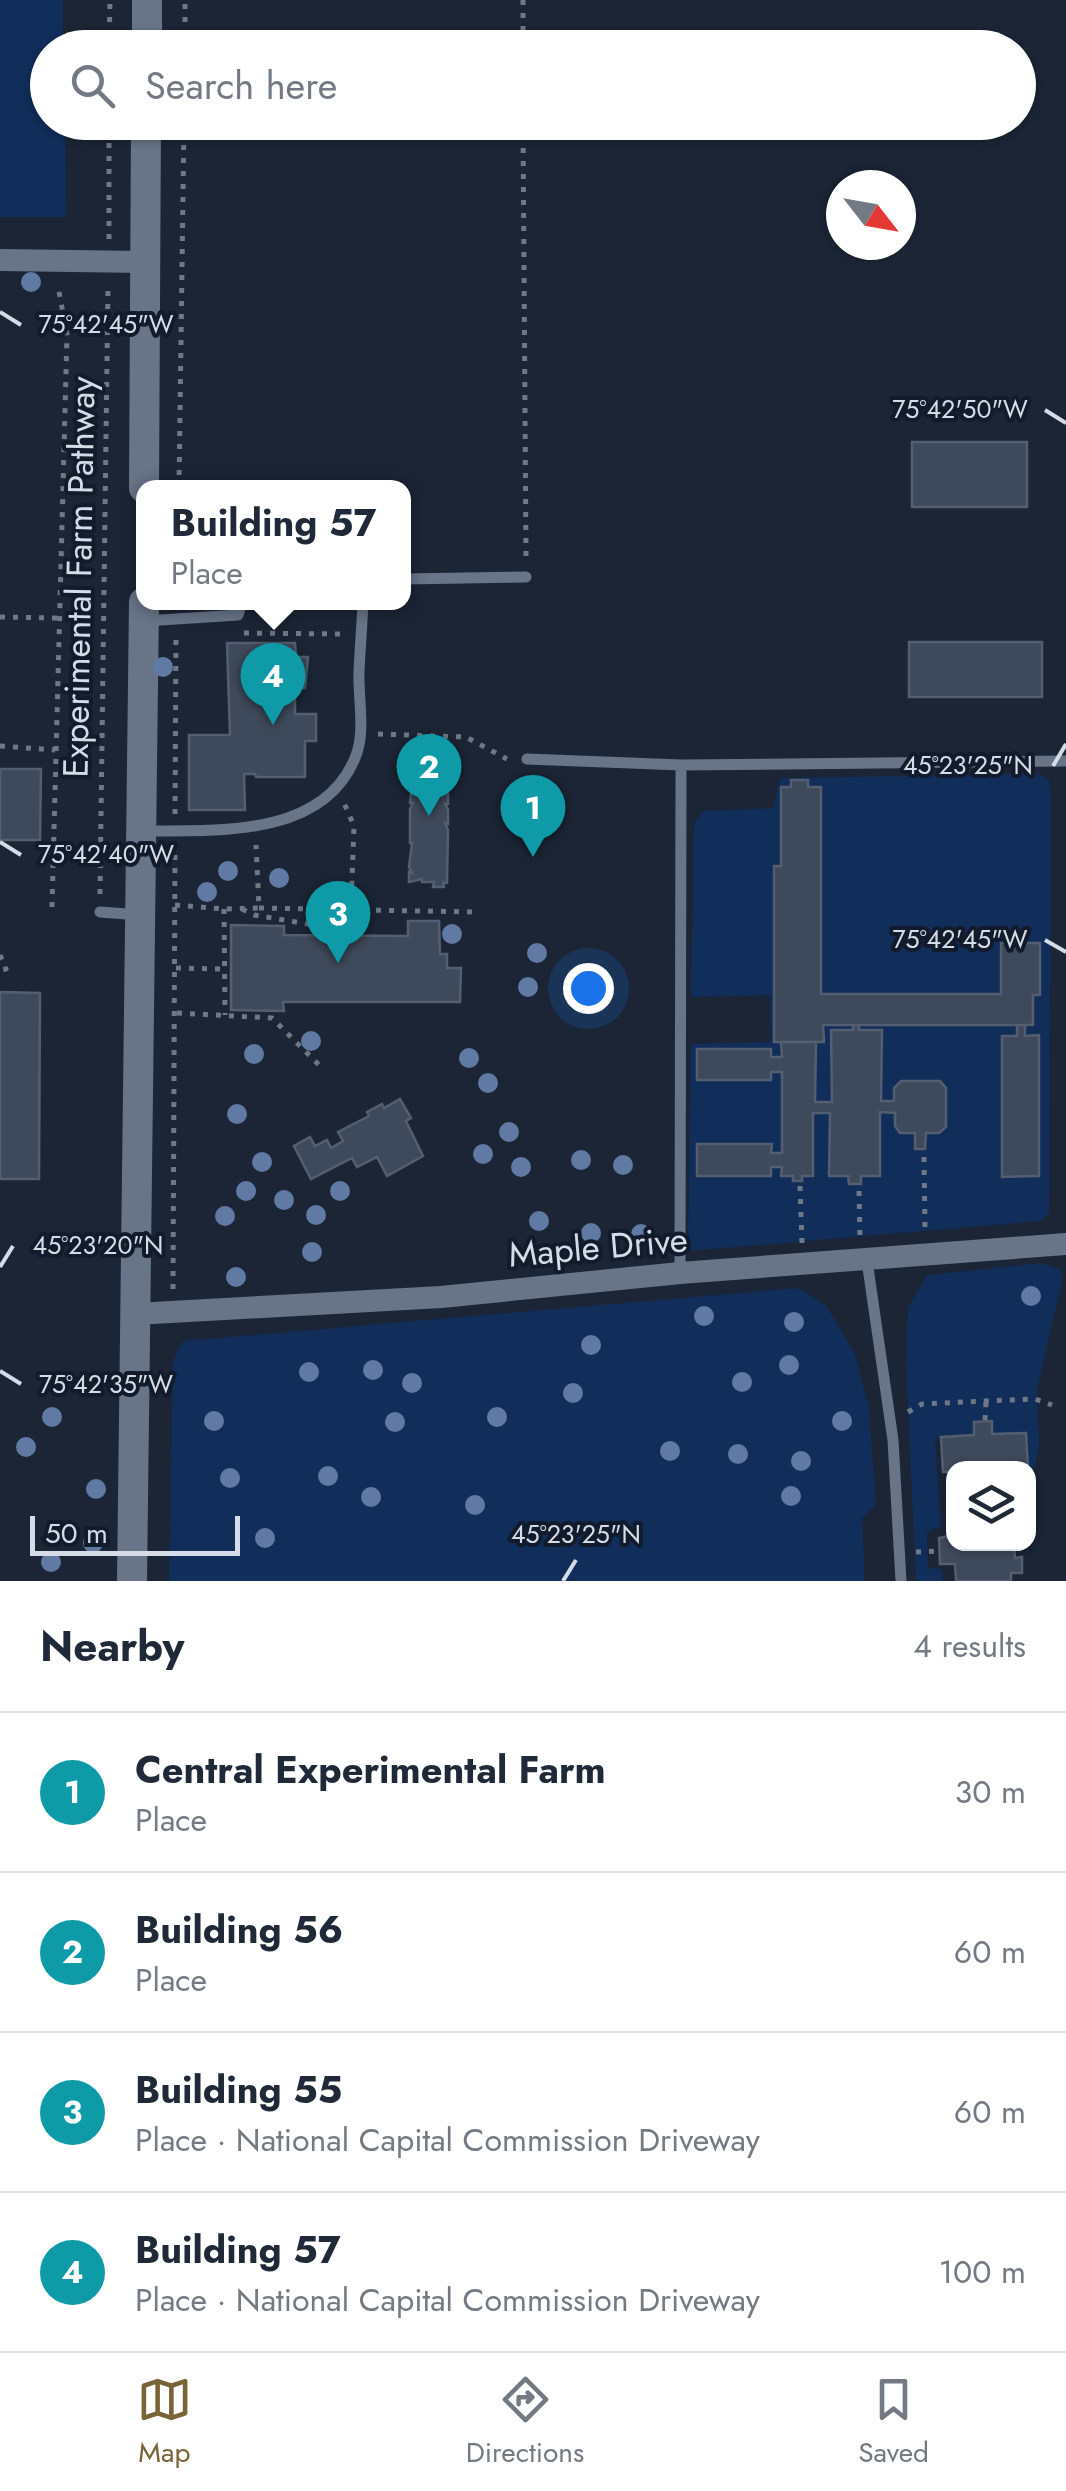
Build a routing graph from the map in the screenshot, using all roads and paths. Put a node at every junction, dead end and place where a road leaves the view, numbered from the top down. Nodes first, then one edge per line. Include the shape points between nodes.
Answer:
1 (110, 0) edge
2 (148, 0) edge
3 (185, 0) edge
4 (522, 0) edge
5 (110, 30) edge
6 (147, 30) edge
7 (185, 30) edge
8 (523, 30) edge
9 (109, 140) edge
10 (146, 140) edge
11 (184, 140) edge
12 (523, 140) edge
13 (0, 260) edge
14 (51, 260) junction
15 (109, 261) junction
16 (144, 262) junction
17 (144, 480) edge
18 (179, 480) edge
19 (411, 578) edge
20 (526, 578) joint
21 (239, 610) edge
22 (363, 610) edge
23 (144, 612) edge
24 (0, 617) edge
25 (58, 618) junction
26 (177, 620) junction
27 (230, 634) dead end
28 (362, 634) junction
29 (360, 733) junction
30 (0, 746) edge
31 (55, 750) junction
32 (507, 759) dead end
33 (527, 759) dead end
34 (1066, 760) edge
35 (681, 765) junction
36 (338, 788) junction
37 (253, 827) junction
38 (175, 830) junction
39 (142, 831) junction
40 (174, 906) junction
41 (52, 907) dead end
42 (242, 908) junction
43 (259, 908) junction
44 (224, 909) junction
45 (351, 910) junction
46 (100, 912) joint
47 (476, 912) dead end
48 (140, 916) junction
49 (0, 955) edge
50 (140, 968) junction
51 (175, 968) junction
52 (223, 969) junction
53 (0, 970) edge
54 (175, 1012) junction
55 (224, 1015) junction
56 (319, 1064) dead end
57 (924, 1157) dead end
58 (800, 1186) dead end
59 (859, 1191) dead end
60 (926, 1235) dead end
61 (1066, 1244) edge
62 (802, 1246) dead end
63 (864, 1251) junction
64 (680, 1273) junction
65 (174, 1293) dead end
66 (135, 1314) junction
67 (986, 1401) junction
68 (1052, 1405) dead end
69 (985, 1420) dead end
70 (891, 1422) junction
71 (132, 1581) edge
72 (901, 1581) edge

1 - 5 path
2 - 6 street
3 - 7 path
4 - 8 path
9 - 15 path, Experimental Farm Pathway
10 - 16 street
11 - 18 path
12 - 20 path
13 - 14 street
14 - 15 street
14 - 25 path via 67,336
15 - 16 street
15 - 46 path, Experimental Farm Pathway
16 - 17 street
19 - 20 lane
21 - 26 lane
22 - 28 lane
23 - 26 lane
23 - 39 street
24 - 25 path
25 - 31 path
26 - 38 path
27 - 28 path
28 - 29 lane
29 - 32 path via 466,737
29 - 36 lane
30 - 31 path
31 - 41 path
33 - 35 lane
34 - 35 lane
35 - 64 lane
36 - 37 lane via 320,803
36 - 45 path via 354,826
37 - 38 lane
37 - 43 path
38 - 39 lane
38 - 40 path
39 - 48 street
40 - 44 path
40 - 51 path
42 - 43 path
42 - 44 path
42 - 45 path via 254,916 350,931
43 - 45 path
44 - 52 path
45 - 47 path
46 - 48 lane
48 - 50 street
49 - 53 path via 6,968
50 - 51 path
50 - 66 street
51 - 52 path
51 - 54 path
52 - 55 path
54 - 55 path
54 - 65 path
55 - 56 path via 272,1018
57 - 60 path
58 - 62 path
59 - 63 path
61 - 63 street, Maple Drive
63 - 64 street, Maple Drive
63 - 70 lane
64 - 66 street, Maple Drive via 440,1297
66 - 71 street
67 - 68 path via 1036,1399
67 - 69 path
67 - 70 path via 922,1404
70 - 72 lane

